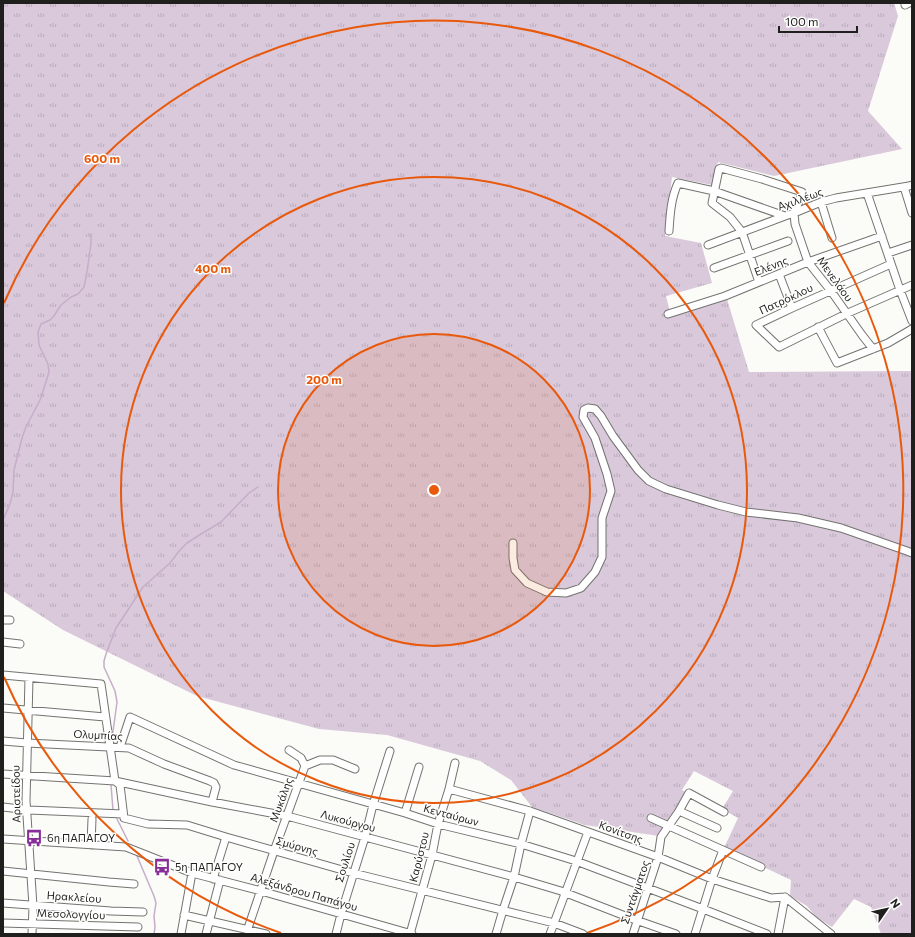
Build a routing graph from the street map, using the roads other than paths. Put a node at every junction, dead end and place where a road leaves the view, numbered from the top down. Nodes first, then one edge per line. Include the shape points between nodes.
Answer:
1 (912, 185) edge
2 (904, 187) junction
3 (714, 191) junction
4 (867, 193) junction
5 (821, 202) junction
6 (794, 213) junction
7 (912, 213) edge
8 (785, 216) junction
9 (669, 231) dead end
10 (742, 232) junction
11 (882, 236) junction
12 (832, 238) dead end
13 (788, 241) dead end
14 (708, 245) dead end
15 (912, 245) edge
16 (888, 253) junction
17 (749, 255) junction
18 (808, 262) junction
19 (892, 264) junction
20 (714, 268) dead end
21 (779, 274) junction
22 (759, 282) junction
23 (912, 285) edge
24 (900, 290) junction
25 (831, 291) junction
26 (792, 308) junction
27 (668, 314) dead end
28 (846, 314) junction
29 (912, 321) edge
30 (818, 327) junction
31 (912, 329) edge
32 (873, 349) junction
33 (513, 543) dead end
34 (912, 554) edge
35 (3, 642) edge
36 (20, 644) dead end
37 (3, 675) edge
38 (29, 678) junction
39 (3, 708) edge
40 (27, 710) junction
41 (105, 717) junction
42 (3, 741) edge
43 (27, 743) junction
44 (109, 746) junction
45 (120, 747) junction
46 (289, 750) dead end
47 (390, 751) dead end
48 (455, 763) dead end
49 (305, 766) junction
50 (419, 767) dead end
51 (355, 769) dead end
52 (3, 774) edge
53 (26, 776) junction
54 (115, 781) junction
55 (298, 784) junction
56 (449, 789) junction
57 (212, 802) junction
58 (373, 805) junction
59 (3, 807) edge
60 (26, 809) junction
61 (530, 811) junction
62 (679, 811) junction
63 (724, 812) dead end
64 (405, 813) junction
65 (123, 814) junction
66 (287, 816) junction
67 (651, 818) dead end
68 (92, 819) dead end
69 (438, 824) junction
70 (669, 826) junction
71 (717, 828) dead end
72 (588, 832) junction
73 (226, 837) junction
74 (365, 837) junction
75 (3, 839) edge
76 (28, 840) junction
77 (521, 844) junction
78 (91, 845) junction
79 (724, 850) junction
80 (274, 851) junction
81 (432, 855) junction
82 (658, 857) junction
83 (576, 862) junction
84 (761, 867) dead end
85 (3, 871) edge
86 (192, 873) junction
87 (353, 873) junction
88 (30, 874) junction
89 (514, 877) junction
90 (217, 879) junction
91 (712, 879) junction
92 (134, 884) dead end
93 (648, 888) junction
94 (422, 890) junction
95 (260, 891) junction
96 (566, 893) junction
97 (785, 897) junction
98 (3, 903) edge
99 (32, 906) junction
100 (703, 909) junction
101 (502, 910) junction
102 (143, 912) dead end
103 (341, 914) junction
104 (184, 915) junction
105 (637, 920) junction
106 (210, 921) junction
107 (3, 923) edge
108 (554, 923) junction
109 (32, 924) junction
110 (138, 927) dead end
111 (247, 932) edge
112 (32, 934) edge
113 (181, 934) edge
114 (206, 934) edge
115 (266, 934) edge
116 (336, 934) edge
117 (411, 934) edge
118 (496, 934) edge
119 (550, 934) edge
120 (583, 934) edge
121 (633, 934) edge
122 (676, 934) edge
123 (695, 934) edge
124 (767, 934) edge
125 (778, 934) edge
126 (831, 934) edge

1 - 2 street, Αχιλλέως
2 - 4 street, Αχιλλέως
2 - 7 street
3 - 6 street via 719,169 722,168 802,192
3 - 8 street
3 - 9 street via 678,184 671,207
3 - 10 street via 712,203 730,217
4 - 5 street, Αχιλλέως
4 - 11 street
5 - 6 street, Αχιλλέως
5 - 12 street
6 - 8 street, Αχιλλέως
6 - 18 street, Μενελάου
8 - 10 street, Αχιλλέως
10 - 14 street, Αχιλλέως
10 - 17 street
11 - 16 street
11 - 18 street, Ελένης
13 - 17 street
15 - 16 street
16 - 19 street
17 - 20 street
17 - 22 street
18 - 21 street, Ελένης
18 - 25 street, Μενελάου
19 - 24 street
19 - 25 street, Πατρόκλου
21 - 22 street, Ελένης
21 - 26 street
22 - 27 street, Ελένης
23 - 24 street
24 - 28 street
24 - 29 street
25 - 26 street, Πατρόκλου
25 - 28 street, Μενελάου
26 - 30 street, Πατρόκλου via 756,325 779,347
28 - 30 street
28 - 32 street, Μενελάου
30 - 32 street via 837,363
31 - 32 street
33 - 34 street via 516,570 527,583 547,592 566,593 581,588 595,572 602,557 602,518 611,490 595,438 583,417 584,410 588,408 594,409 601,416 638,470 649,481 666,489 746,512 798,518 841,528
35 - 36 street
37 - 38 street
38 - 40 street, Αριστείδου
38 - 41 street via 101,684
39 - 40 street
40 - 41 street
40 - 43 street, Αριστείδου
41 - 44 street
42 - 43 street, Ολυμπίας
43 - 44 street, Ολυμπίας
43 - 53 street, Αριστείδου
44 - 45 street, Ολυμπίας
44 - 54 street
45 - 55 street, Κενταύρων via 130,717 234,765
45 - 57 street, Ολυμπίας via 131,748 214,783 216,787
46 - 49 street via 301,758
47 - 58 street, Σουλίου
48 - 56 street, Καρύστου
49 - 51 street via 320,760 333,760
49 - 55 street, Μυκάλης
50 - 64 street
52 - 53 street, Λυκούργου
53 - 54 street, Λυκούργου
53 - 60 street, Αριστείδου
54 - 57 street, Λυκούργου
54 - 65 street via 120,785
55 - 58 street, Κενταύρων
55 - 66 street, Μυκάλης
56 - 61 street, Κονίτσης
56 - 69 street, Καρύστου
57 - 66 street, Λυκούργου
58 - 64 street, Κενταύρων
58 - 74 street, Σουλίου
59 - 60 street, Σμύρνης
60 - 65 street, Σμύρνης
60 - 76 street, Αριστείδου
61 - 72 street, Κονίτσης
61 - 77 street
62 - 63 street, Συντάγματος via 689,793
62 - 70 street, Συντάγματος
62 - 71 street
64 - 69 street, Κενταύρων
65 - 73 street, Σμύρνης via 124,818 148,824 187,825
66 - 74 street, Λυκούργου
66 - 80 street, Μυκάλης
67 - 70 street
68 - 78 street
69 - 77 street, Κενταύρων
69 - 81 street, Καρύστου
70 - 79 street
70 - 82 street, Συντάγματος via 661,836
72 - 82 street, Κονίτσης
72 - 83 street
73 - 80 street, Σμύρνης
73 - 90 street
74 - 81 street, Λυκούργου
74 - 87 street, Σουλίου
75 - 76 street, Αλεξάνδρου Παπάγου
76 - 78 street, Αλεξάνδρου Παπάγου
76 - 88 street, Αριστείδου
77 - 83 street, Κενταύρων
77 - 89 street
78 - 86 street, Αλεξάνδρου Παπάγου via 126,847
79 - 84 street
79 - 91 street
80 - 87 street, Σμύρνης
80 - 95 street, Μυκάλης
81 - 89 street, Λυκούργου
81 - 94 street, Καρύστου
82 - 91 street, Κονίτσης
82 - 93 street, Συντάγματος
83 - 93 street, Κενταύρων
83 - 96 street
85 - 88 street
86 - 90 street, Αλεξάνδρου Παπάγου
86 - 104 street
87 - 94 street, Σμύρνης
87 - 103 street, Σουλίου
88 - 92 street
88 - 99 street, Αριστείδου
89 - 96 street, Λυκούργου
89 - 101 street
90 - 95 street, Αλεξάνδρου Παπάγου
90 - 106 street
91 - 97 street, Κονίτσης via 771,898
91 - 100 street
93 - 100 street, Κενταύρων
93 - 105 street, Συντάγματος
94 - 101 street, Σμύρνης
94 - 117 street, Καρύστου
95 - 103 street, Αλεξάνδρου Παπάγου
95 - 111 street, Μυκάλης
96 - 105 street, Λυκούργου
96 - 108 street
97 - 125 street
97 - 126 street
98 - 99 street, Ηρακλείου
99 - 102 street, Ηρακλείου
99 - 109 street, Αριστείδου
100 - 123 street
100 - 124 street, Κενταύρων
101 - 108 street, Σμύρνης
101 - 118 street
103 - 116 street, Σουλίου
103 - 117 street, Αλεξάνδρου Παπάγου
104 - 106 street
104 - 113 street
105 - 121 street, Συντάγματος
105 - 122 street, Λυκούργου
106 - 111 street
106 - 114 street
107 - 109 street, Μεσολογγίου
108 - 119 street
108 - 120 street, Σμύρνης
109 - 110 street, Μεσολογγίου
109 - 112 street, Αριστείδου
111 - 115 street

